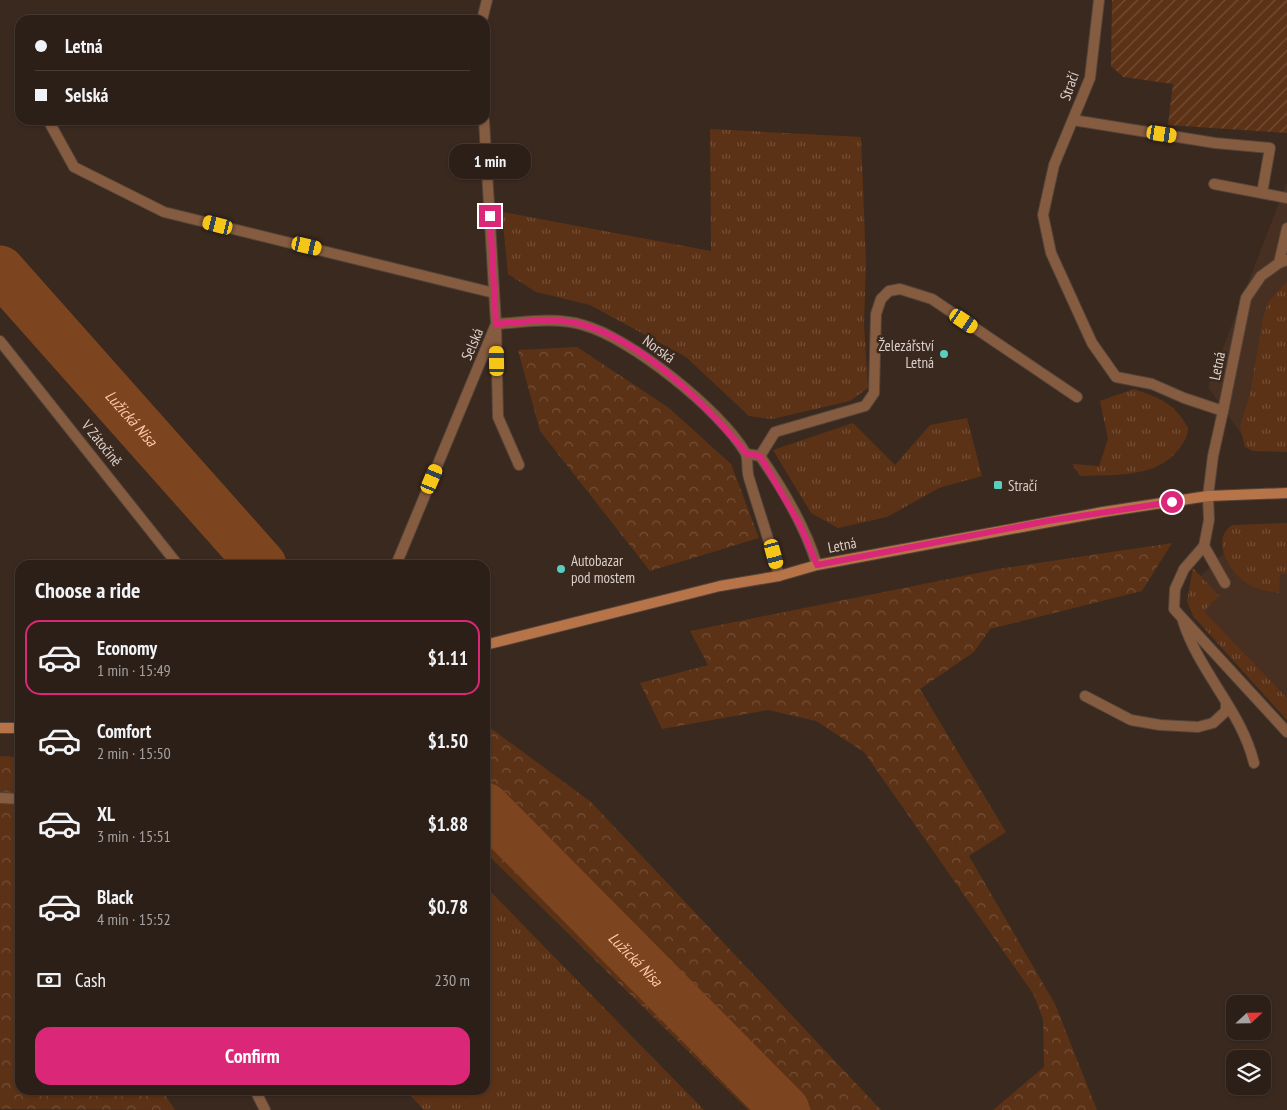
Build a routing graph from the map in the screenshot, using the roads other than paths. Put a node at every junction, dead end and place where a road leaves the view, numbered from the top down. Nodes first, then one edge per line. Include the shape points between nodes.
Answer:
1 (488, 0) edge
2 (1098, 0) edge
3 (484, 15) edge
4 (1073, 120) junction
5 (51, 125) edge
6 (484, 125) edge
7 (1214, 184) dead end
8 (1262, 193) junction
9 (1287, 198) edge
10 (1287, 228) edge
11 (1283, 262) edge
12 (494, 293) junction
13 (496, 324) junction
14 (0, 341) edge
15 (1076, 397) dead end
16 (1223, 411) junction
17 (747, 454) junction
18 (760, 456) junction
19 (519, 465) dead end
20 (1287, 493) edge
21 (1208, 496) junction
22 (1204, 546) junction
23 (174, 560) edge
24 (398, 560) edge
25 (817, 565) junction
26 (779, 576) junction
27 (1225, 583) dead end
28 (1183, 622) junction
29 (490, 644) edge
30 (1085, 696) dead end
31 (1226, 702) junction
32 (0, 728) edge
33 (15, 728) edge
34 (1287, 732) edge
35 (1254, 762) dead end
36 (0, 798) edge
37 (15, 799) edge
38 (258, 1095) edge
39 (265, 1110) edge

1 - 3 street
2 - 4 street, Stračí via 1090,78
4 - 8 street via 1270,148
4 - 16 street, Stračí via 1054,165 1043,215 1051,253 1092,343 1116,377 1152,384
5 - 12 street via 74,167 164,212
6 - 12 street, Selská
7 - 8 street
8 - 9 street
10 - 11 street
11 - 16 street, Letná via 1261,276 1246,298
12 - 13 street, Selská
13 - 17 street, Norská via 541,320 583,325 628,345 689,390
13 - 19 street via 498,417
13 - 24 street, Selská
14 - 23 street, V Zátočině
15 - 18 street via 932,299 900,289 888,291 881,299 876,314 874,392 865,406 775,432
16 - 21 street, Letná
17 - 18 street
17 - 26 street via 748,476 765,522
18 - 25 street via 800,525
20 - 21 street, Letná
21 - 22 street via 1209,520
21 - 25 street, Letná
22 - 27 street
22 - 28 street via 1184,569 1176,589 1174,609
25 - 26 street, Letná
26 - 29 street, Letná via 720,586
28 - 31 street via 1189,641
28 - 34 street
30 - 31 street via 1131,720 1198,727 1213,723 1226,711
31 - 35 street via 1244,730
32 - 33 street
36 - 37 street
38 - 39 street

